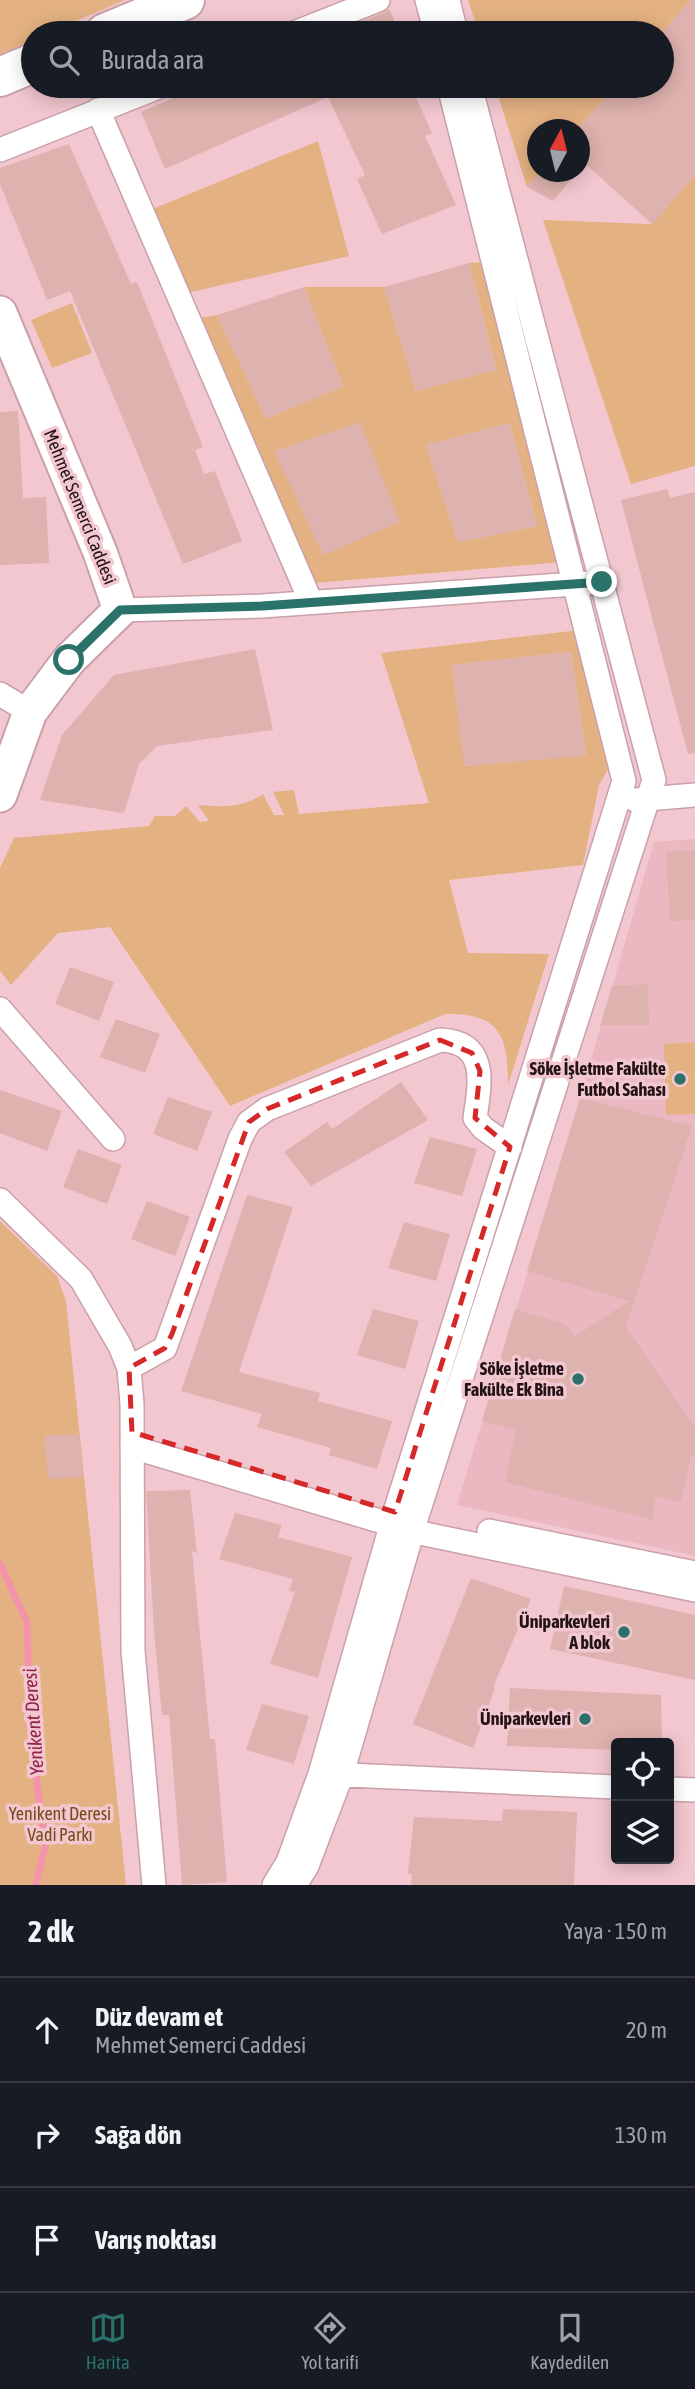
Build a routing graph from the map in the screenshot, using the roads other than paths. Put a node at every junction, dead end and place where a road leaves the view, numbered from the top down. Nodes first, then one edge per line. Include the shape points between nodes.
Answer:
1 (185, 0) edge
2 (378, 0) edge
3 (427, 0) edge
4 (447, 0) edge
5 (134, 21) edge
6 (325, 21) edge
7 (433, 21) edge
8 (453, 21) edge
9 (21, 68) edge
10 (0, 77) edge
11 (130, 98) edge
12 (452, 98) edge
13 (473, 98) edge
14 (98, 110) junction
15 (0, 150) edge
16 (0, 313) edge
17 (602, 582) junction
18 (575, 583) junction
19 (311, 602) junction
20 (120, 610) junction
21 (0, 694) edge
22 (30, 712) junction
23 (0, 795) edge
24 (695, 795) edge
25 (649, 798) junction
26 (618, 802) junction
27 (0, 1009) edge
28 (113, 1139) dead end
29 (510, 1147) junction
30 (0, 1200) edge
31 (129, 1368) junction
32 (132, 1439) junction
33 (404, 1521) junction
34 (695, 1573) edge
35 (695, 1590) edge
36 (331, 1774) junction
37 (611, 1787) edge
38 (674, 1789) edge
39 (695, 1790) edge
40 (154, 1885) edge
41 (274, 1885) edge
42 (295, 1885) edge

1 - 5 highway
2 - 6 street
3 - 7 street
4 - 8 street
9 - 10 highway
11 - 14 street
12 - 18 street
13 - 17 street
14 - 15 street
14 - 19 street
16 - 20 street, Mehmet Semerci Caddesi
17 - 18 street
17 - 25 street via 654,780
18 - 19 street
18 - 26 street via 624,781
19 - 20 street
20 - 22 street via 69,660
21 - 22 street
22 - 23 street
24 - 25 street
25 - 26 street
25 - 33 street
26 - 29 street
27 - 28 street
29 - 31 street via 475,1118 480,1081 477,1062 465,1047 448,1040 267,1108 249,1122 240,1139 165,1348
29 - 33 street
30 - 31 street via 81,1279
31 - 32 street
32 - 33 street
32 - 40 street via 133,1651
33 - 34 street
33 - 35 street
33 - 36 street
36 - 37 street
36 - 41 street
36 - 42 street via 307,1866
38 - 39 street

